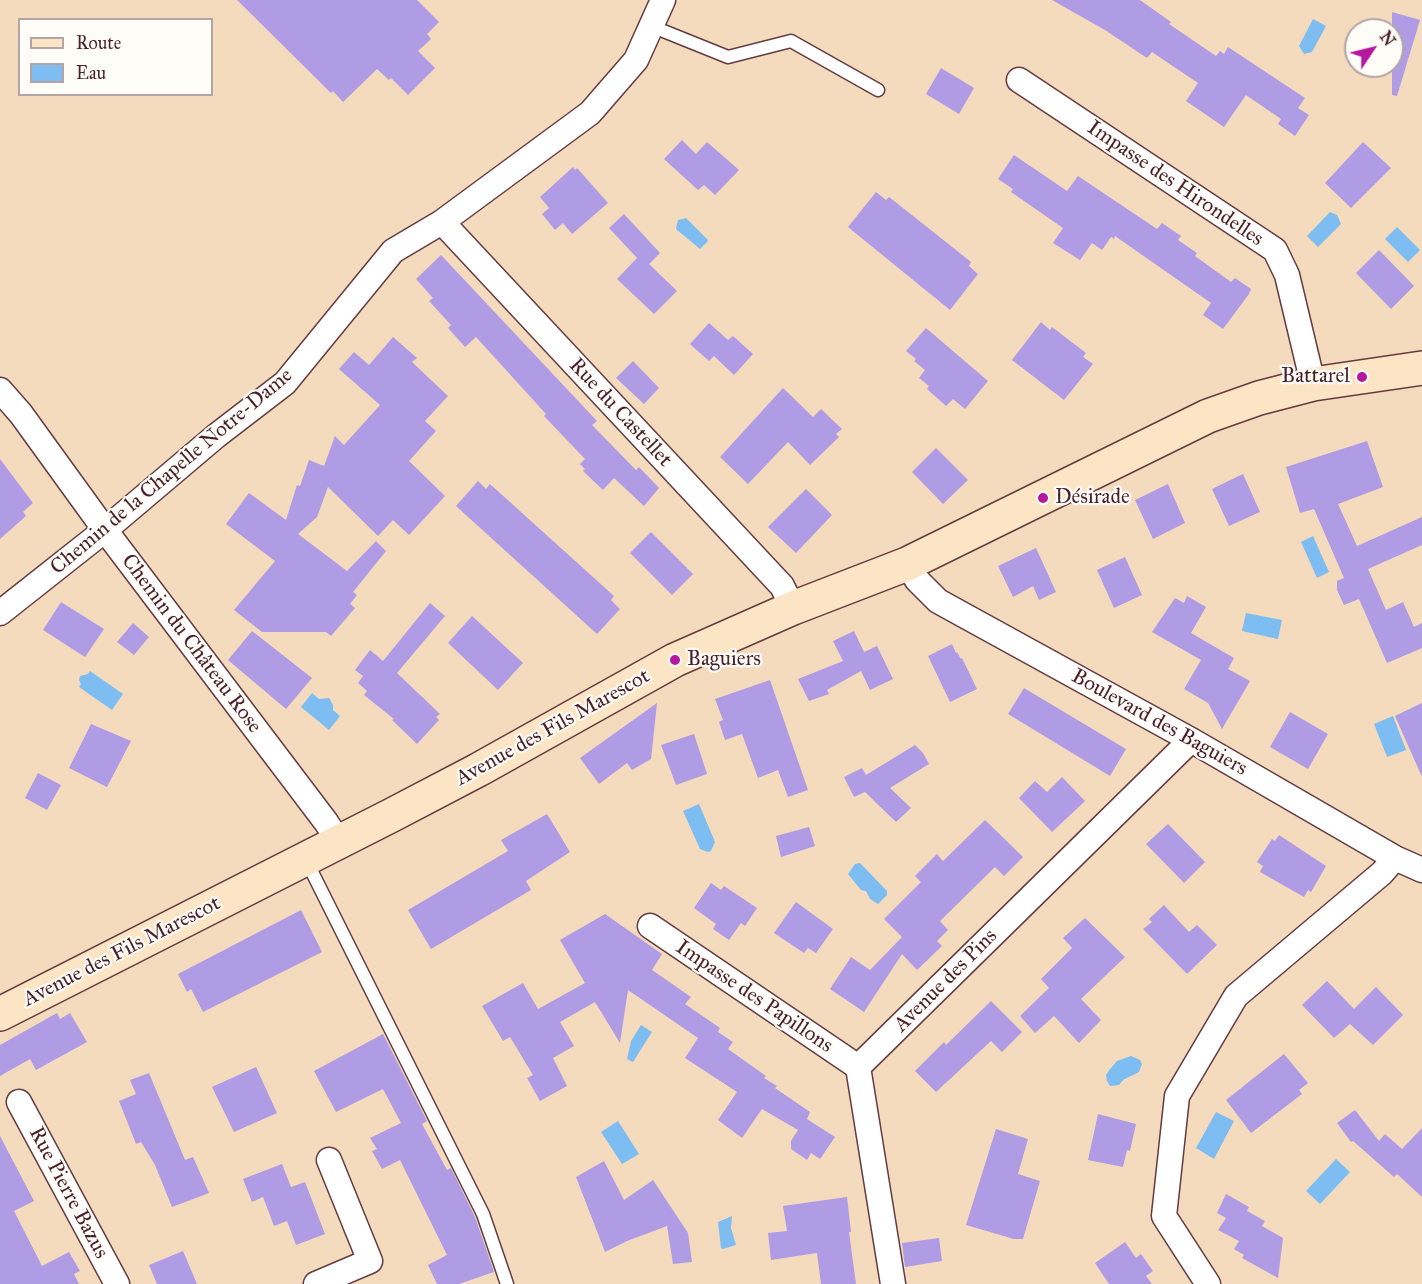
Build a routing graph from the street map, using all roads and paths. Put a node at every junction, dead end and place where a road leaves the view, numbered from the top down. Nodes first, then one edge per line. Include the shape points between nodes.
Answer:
1 (663, 0) edge
2 (651, 26) junction
3 (1019, 80) dead end
4 (878, 90) dead end
5 (442, 222) junction
6 (1422, 368) edge
7 (1313, 384) junction
8 (0, 390) edge
9 (105, 530) junction
10 (907, 564) junction
11 (793, 608) junction
12 (0, 613) edge
13 (1191, 740) junction
14 (339, 842) junction
15 (305, 858) junction
16 (1395, 858) junction
17 (1422, 870) edge
18 (650, 926) dead end
19 (0, 1014) edge
20 (858, 1067) junction
21 (19, 1102) dead end
22 (329, 1160) dead end
23 (117, 1284) edge
24 (316, 1284) edge
25 (507, 1284) edge
26 (893, 1284) edge
27 (1208, 1284) edge

1 - 2 street, Chemin de la Chapelle Notre-Dame
2 - 4 lane via 728,57 791,41
2 - 5 street, Chemin de la Chapelle Notre-Dame via 636,60 590,113
3 - 7 street, Impasse des Hirondelles via 1275,250 1287,275
5 - 9 street, Chemin de la Chapelle Notre-Dame via 393,251 285,383 216,435
5 - 11 street, Rue du Castellet via 782,586
6 - 7 street, Avenue des Fils Marescot
7 - 10 street, Avenue des Fils Marescot via 1208,416
8 - 9 street, Chemin du Château Rose
9 - 12 street, Chemin de la Chapelle Notre-Dame
9 - 14 street, Chemin du Château Rose
10 - 11 street, Avenue des Fils Marescot
10 - 13 street, Boulevard des Baguiers via 938,601
11 - 14 street, Avenue des Fils Marescot via 675,660
13 - 16 street, Boulevard des Baguiers
13 - 20 street, Avenue des Pins
14 - 15 street, Avenue des Fils Marescot
15 - 19 street, Avenue des Fils Marescot
15 - 25 lane via 483,1214
16 - 17 street, Boulevard des Baguiers
16 - 27 street via 1236,996 1177,1096 1164,1216
18 - 20 street, Impasse des Papillons
20 - 26 street
21 - 23 street, Rue Pierre Bazus
22 - 24 street via 370,1262

